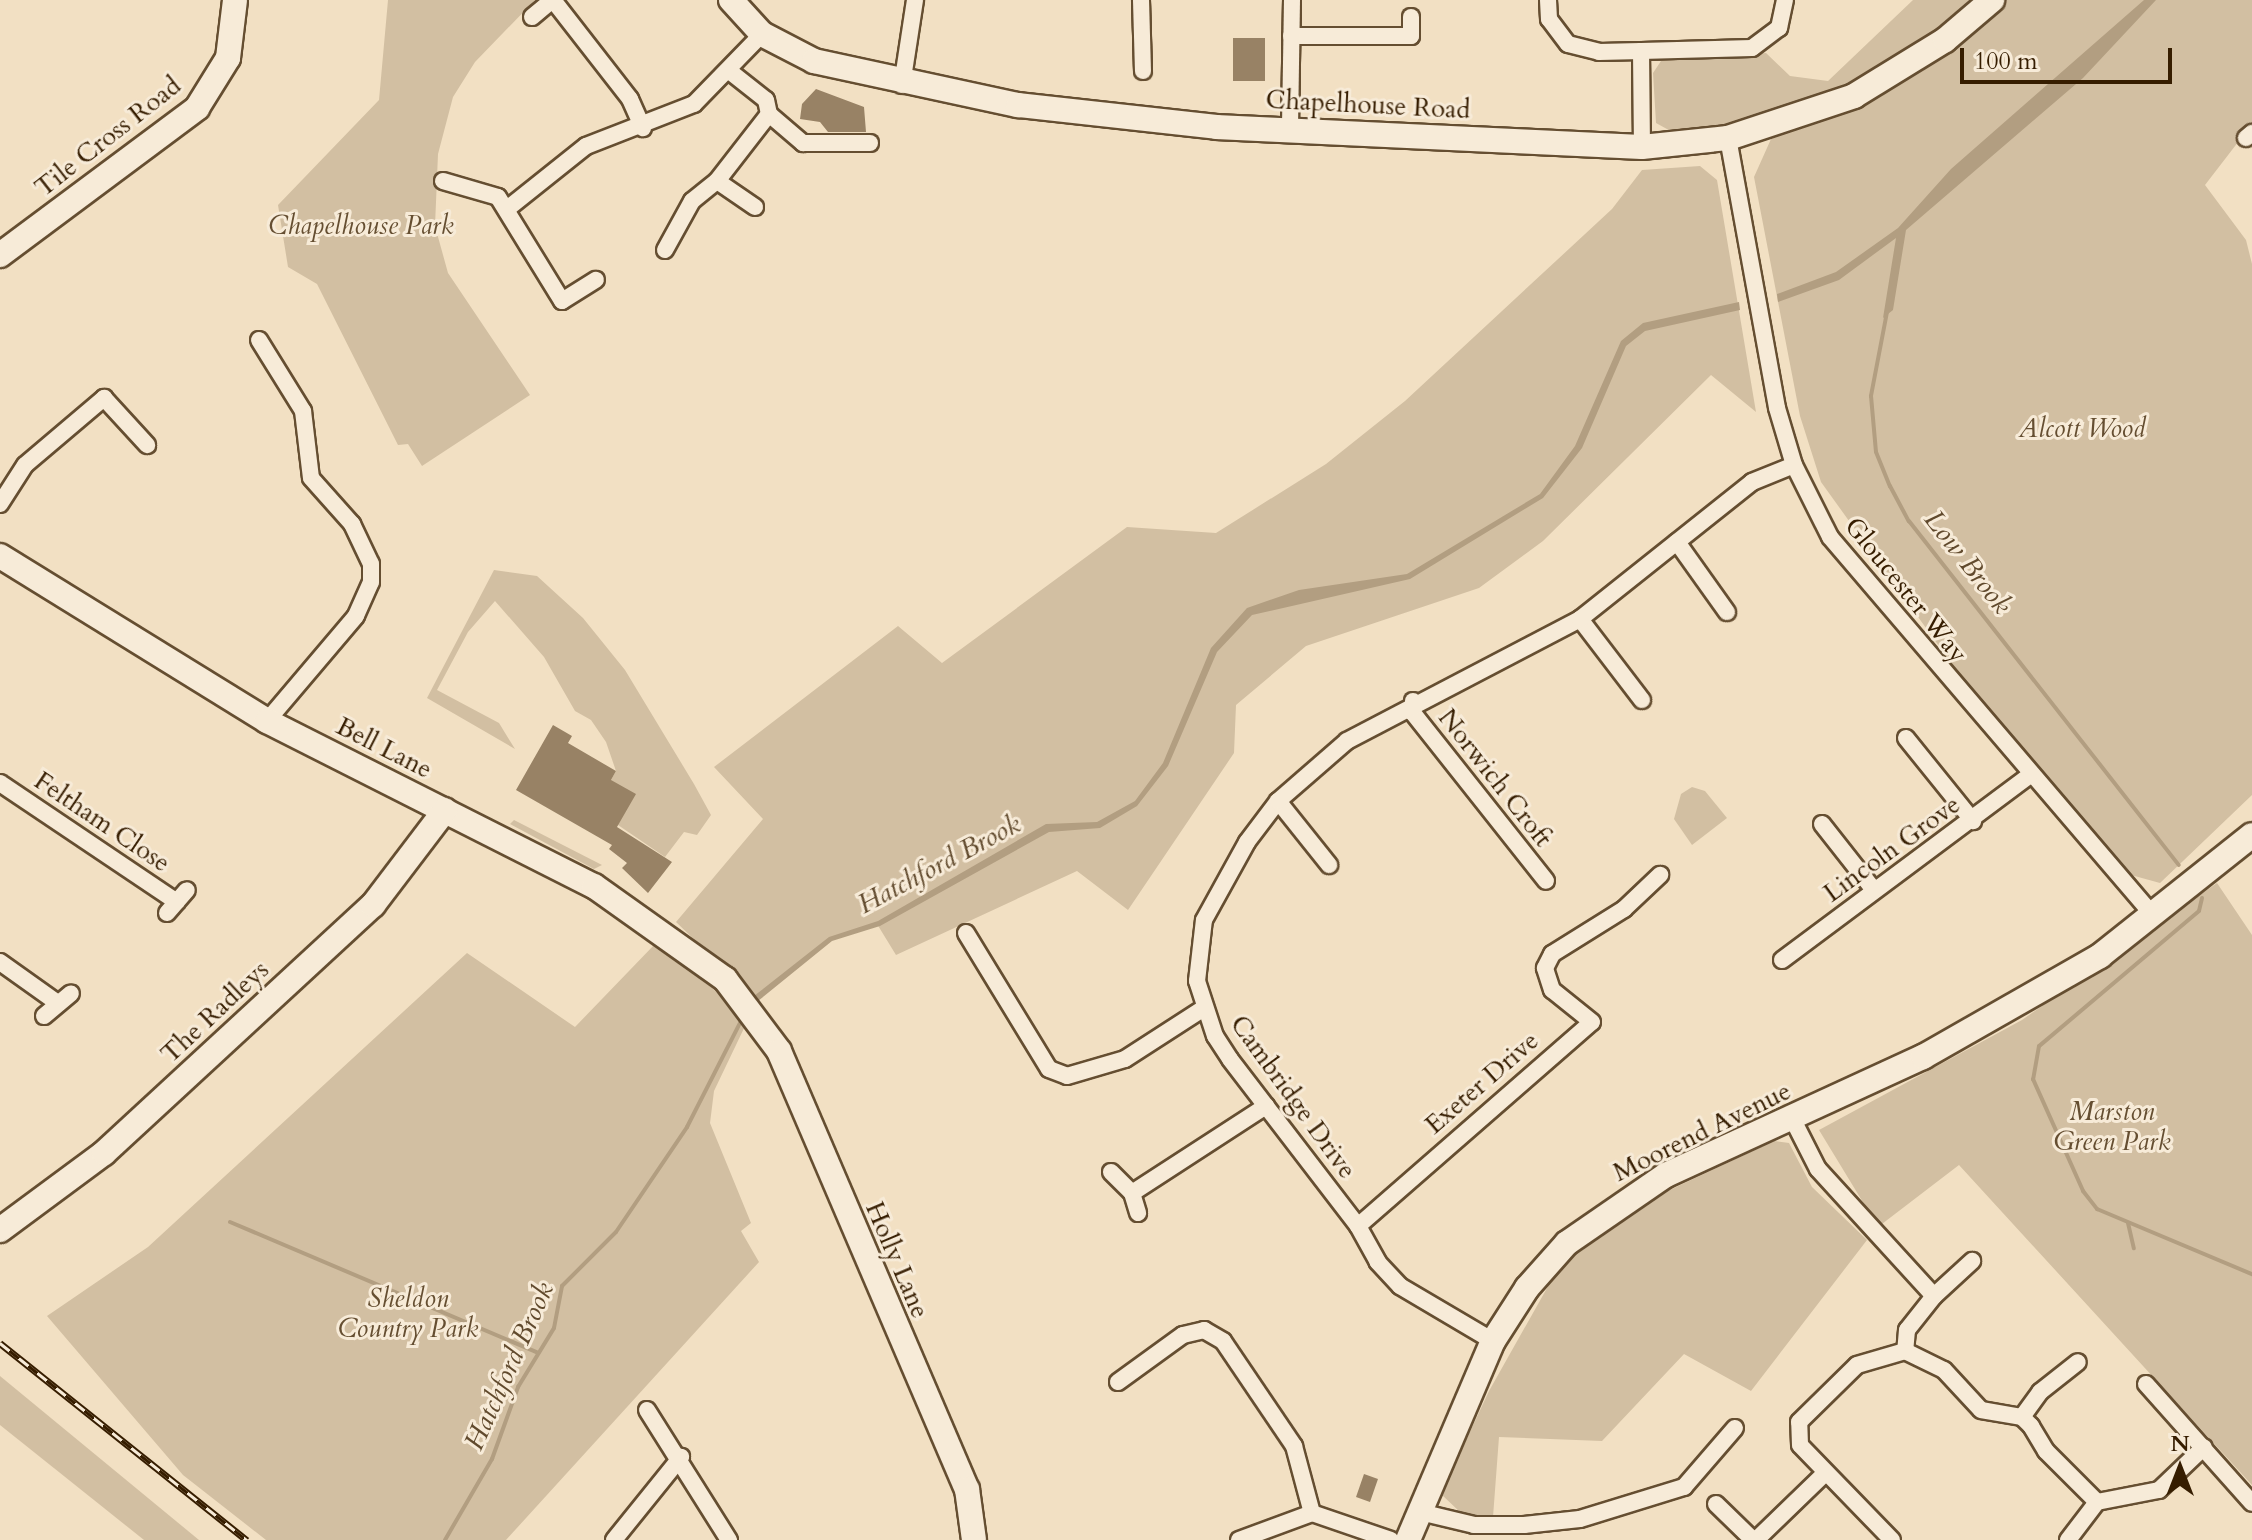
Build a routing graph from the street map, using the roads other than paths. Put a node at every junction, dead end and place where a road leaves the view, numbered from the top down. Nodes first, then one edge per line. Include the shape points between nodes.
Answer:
1 (235, 0) edge
2 (553, 0) edge
3 (731, 0) edge
4 (915, 0) edge
5 (1141, 0) edge
6 (1292, 0) edge
7 (1548, 0) edge
8 (1785, 0) edge
9 (1992, 0) edge
10 (532, 17) dead end
11 (1411, 17) dead end
12 (762, 34) junction
13 (1291, 36) junction
14 (1641, 51) junction
15 (728, 70) junction
16 (1143, 71) dead end
17 (902, 85) junction
18 (769, 114) junction
19 (1290, 127) junction
20 (643, 128) junction
21 (1728, 138) junction
22 (870, 143) dead end
23 (1642, 147) junction
24 (443, 181) dead end
25 (717, 181) junction
26 (755, 207) dead end
27 (507, 209) junction
28 (665, 250) dead end
29 (0, 255) edge
30 (596, 280) dead end
31 (259, 340) dead end
32 (147, 445) dead end
33 (1794, 465) junction
34 (0, 504) edge
35 (1677, 542) junction
36 (0, 556) edge
37 (1727, 612) dead end
38 (1580, 619) junction
39 (1642, 700) dead end
40 (1413, 701) junction
41 (267, 721) junction
42 (1906, 738) dead end
43 (2029, 776) junction
44 (0, 783) edge
45 (1278, 801) junction
46 (445, 810) junction
47 (1973, 821) junction
48 (1822, 824) dead end
49 (2252, 835) edge
50 (1329, 865) dead end
51 (1660, 875) dead end
52 (1546, 881) dead end
53 (1874, 890) junction
54 (177, 901) dead end
55 (2143, 922) junction
56 (966, 933) dead end
57 (1782, 960) dead end
58 (0, 962) edge
59 (71, 993) dead end
60 (745, 1001) joint
61 (56, 1002) junction
62 (1204, 1008) junction
63 (44, 1016) dead end
64 (1266, 1106) junction
65 (1792, 1118) junction
66 (1111, 1172) dead end
67 (1132, 1193) junction
68 (1138, 1213) dead end
69 (1358, 1226) junction
70 (0, 1230) edge
71 (1972, 1261) dead end
72 (1934, 1296) junction
73 (1493, 1341) junction
74 (1905, 1351) junction
75 (2078, 1362) dead end
76 (1118, 1382) dead end
77 (2146, 1384) dead end
78 (647, 1410) dead end
79 (2022, 1417) junction
80 (1735, 1428) dead end
81 (2204, 1447) junction
82 (681, 1457) junction
83 (1824, 1474) junction
84 (2097, 1502) junction
85 (2252, 1503) edge
86 (1716, 1504) dead end
87 (1420, 1512) junction
88 (1312, 1513) junction
89 (614, 1540) edge
90 (729, 1540) edge
91 (974, 1540) edge
92 (1239, 1540) edge
93 (1391, 1540) edge
94 (1408, 1540) edge
95 (1755, 1540) edge
96 (1892, 1540) edge
97 (2068, 1540) edge

1 - 29 street, Tile Cross Road via 228,58 197,108
2 - 10 street
2 - 20 street via 622,88
3 - 12 street, Chapelhouse Road
4 - 17 street
5 - 16 street
6 - 13 street
7 - 14 street via 1549,19 1568,44 1599,52
8 - 14 street via 1779,28 1752,48
9 - 21 street, Chapelhouse Road via 1945,40 1864,90
11 - 13 street via 1411,36
12 - 15 street
12 - 17 street, Chapelhouse Road via 814,61
13 - 19 street
14 - 23 street
15 - 18 street via 766,100
15 - 20 street via 694,104
17 - 19 street, Chapelhouse Road via 1089,115
18 - 22 street via 803,143 831,150
18 - 25 street
19 - 23 street, Chapelhouse Road
20 - 27 street via 586,146
21 - 23 street, Chapelhouse Road
21 - 33 street, Gloucester Way
24 - 27 street via 491,191
25 - 26 street
25 - 28 street via 692,201
27 - 30 street via 562,301
31 - 41 street via 303,411 311,478 352,524 371,564 371,582 356,616
32 - 34 street via 104,398 25,465
33 - 35 street, Cambridge Drive via 1752,482
33 - 43 street, Gloucester Way via 1830,537
35 - 37 street
35 - 38 street, Cambridge Drive
36 - 41 street, Bell Lane
38 - 39 street
38 - 40 street, Cambridge Drive
40 - 45 street, Cambridge Drive via 1347,741
40 - 52 street, Norwich Croft via 1413,713
41 - 46 street, Bell Lane
42 - 47 street
43 - 47 street, Lincoln Grove
43 - 55 street, Gloucester Way
44 - 54 street, Feltham Close
45 - 50 street
45 - 62 street, Cambridge Drive via 1247,842 1204,920 1196,954
46 - 60 street, Bell Lane via 603,892 682,943
46 - 70 street, The Radleys via 373,905 104,1153
47 - 53 street, Lincoln Grove
48 - 53 street
49 - 55 street, Moorend Avenue
51 - 69 street, Exeter Drive via 1624,909 1552,954 1544,978 1592,1022
53 - 57 street, Lincoln Grove
55 - 65 street, Moorend Avenue via 1923,1057
56 - 62 street via 1049,1069 1083,1076 1125,1059
58 - 61 street
59 - 61 street
60 - 91 street, Holly Lane via 779,1051 967,1489
61 - 63 street
62 - 64 street, Cambridge Drive via 1215,1036
64 - 67 street
64 - 69 street, Cambridge Drive
65 - 72 street via 1818,1169
65 - 73 street, Moorend Avenue via 1666,1175 1597,1218 1542,1269
66 - 67 street
67 - 68 street
69 - 73 street, Cambridge Drive via 1400,1286
71 - 72 street
72 - 74 street via 1907,1330
73 - 87 street, Moorend Avenue
74 - 79 street via 1944,1370 1981,1410
74 - 83 street via 1857,1365 1799,1422 1800,1445
75 - 79 street via 2040,1392
76 - 88 street via 1183,1335 1204,1330 1223,1341 1294,1446
77 - 81 street
78 - 82 street
79 - 84 street
80 - 87 street via 1689,1492 1580,1519 1524,1525 1474,1525
81 - 84 street via 2159,1490
81 - 85 street
82 - 89 street
82 - 90 street
83 - 95 street
83 - 96 street
84 - 97 street
86 - 95 street
87 - 94 street, Moorend Avenue
88 - 92 street
88 - 93 street

